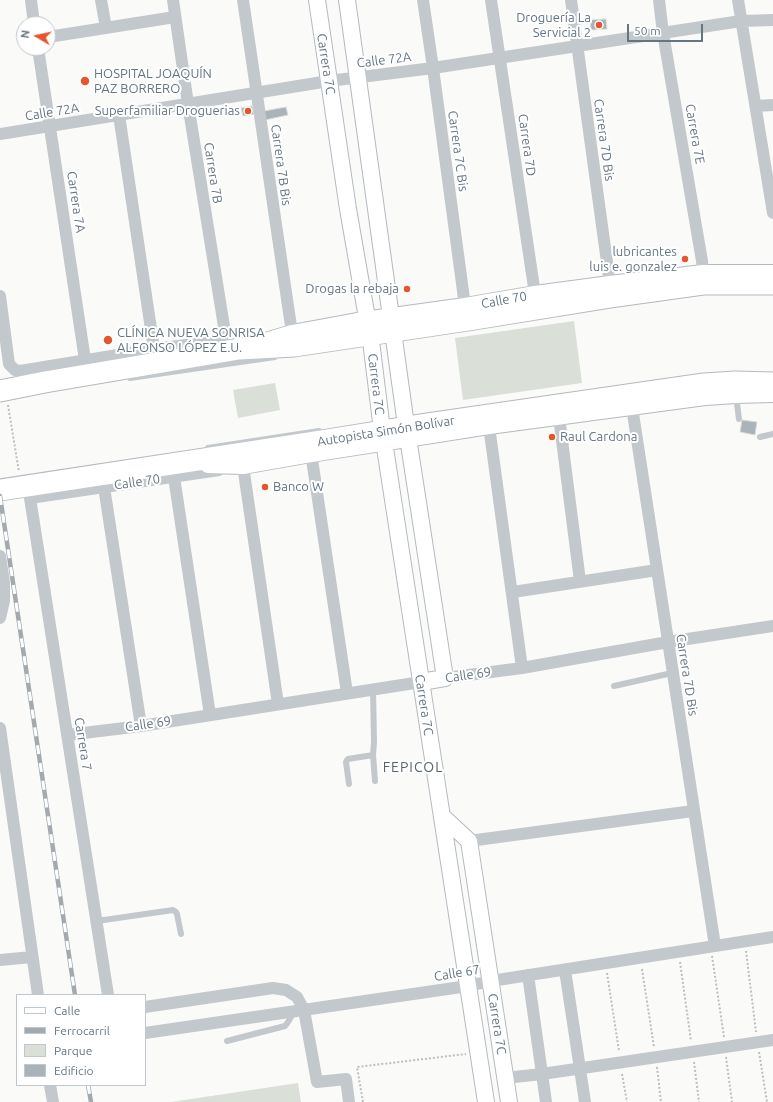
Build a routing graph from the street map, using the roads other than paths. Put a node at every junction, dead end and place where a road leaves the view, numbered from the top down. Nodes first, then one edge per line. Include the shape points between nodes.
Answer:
1 (30, 0) edge
2 (101, 0) edge
3 (173, 0) edge
4 (243, 0) edge
5 (316, 0) edge
6 (347, 0) edge
7 (423, 0) edge
8 (492, 0) edge
9 (571, 0) edge
10 (659, 0) edge
11 (738, 0) edge
12 (33, 16) edge
13 (175, 17) junction
14 (773, 20) edge
15 (741, 22) junction
16 (106, 28) junction
17 (663, 33) junction
18 (56, 36) edge
19 (577, 46) junction
20 (39, 56) edge
21 (500, 58) junction
22 (433, 68) junction
23 (358, 77) junction
24 (329, 81) junction
25 (256, 93) junction
26 (188, 104) junction
27 (773, 105) edge
28 (756, 106) junction
29 (119, 115) junction
30 (50, 126) junction
31 (0, 134) edge
32 (771, 182) edge
33 (773, 213) edge
34 (703, 273) junction
35 (773, 273) edge
36 (773, 284) edge
37 (563, 291) joint
38 (610, 291) junction
39 (535, 294) junction
40 (0, 296) edge
41 (465, 306) junction
42 (517, 312) junction
43 (395, 330) junction
44 (292, 333) junction
45 (367, 334) junction
46 (231, 347) junction
47 (154, 349) junction
48 (280, 356) dead end
49 (85, 360) junction
50 (773, 377) edge
51 (120, 379) dead end
52 (0, 382) edge
53 (45, 382) junction
54 (773, 383) edge
55 (773, 394) edge
56 (736, 395) junction
57 (4, 397) edge
58 (593, 398) junction
59 (632, 407) junction
60 (559, 417) junction
61 (739, 419) dead end
62 (394, 426) junction
63 (489, 426) junction
64 (773, 434) edge
65 (760, 437) dead end
66 (314, 443) junction
67 (201, 449) dead end
68 (242, 460) junction
69 (173, 470) junction
70 (104, 487) junction
71 (0, 490) edge
72 (30, 498) joint
73 (0, 556) edge
74 (657, 570) junction
75 (580, 582) junction
76 (512, 592) junction
77 (0, 618) edge
78 (773, 626) edge
79 (668, 642) junction
80 (522, 668) junction
81 (672, 673) junction
82 (445, 678) junction
83 (421, 682) junction
84 (614, 686) dead end
85 (374, 689) junction
86 (347, 693) junction
87 (278, 704) junction
88 (210, 715) junction
89 (141, 726) junction
90 (0, 728) edge
91 (68, 735) junction
92 (1, 745) edge
93 (373, 755) junction
94 (375, 781) dead end
95 (349, 784) dead end
96 (693, 811) junction
97 (442, 816) junction
98 (469, 841) junction
99 (97, 921) junction
100 (181, 934) dead end
101 (773, 937) edge
102 (713, 947) junction
103 (32, 958) junction
104 (0, 960) edge
105 (565, 970) junction
106 (528, 976) junction
107 (491, 981) junction
108 (468, 986) junction
109 (38, 994) edge
110 (108, 994) edge
111 (146, 1007) edge
112 (299, 1010) junction
113 (146, 1033) edge
114 (773, 1040) edge
115 (227, 1041) dead end
116 (580, 1068) junction
117 (542, 1074) junction
118 (506, 1078) junction
119 (50, 1086) edge
120 (53, 1102) edge
121 (349, 1102) edge
122 (486, 1102) edge
123 (509, 1102) edge
124 (546, 1102) edge
125 (585, 1102) edge

1 - 12 street
2 - 16 street
3 - 13 street, Carrera 7B
4 - 25 street, Carrera 7B Bis
5 - 24 street, Carrera 7C
6 - 23 street, Carrera 7C
7 - 22 street, Carrera 7C Bis
8 - 21 street, Carrera 7D
9 - 19 street, Carrera 7D Bis
10 - 17 street, Carrera 7E
11 - 15 street
13 - 16 street
13 - 26 street, Carrera 7B
14 - 15 street, Calle 72A
15 - 17 street, Calle 72A
15 - 28 street
16 - 18 street
17 - 19 street, Calle 72A
17 - 34 street, Carrera 7E
19 - 21 street, Calle 72A
19 - 38 street, Carrera 7D Bis
20 - 30 street, Carrera 7A
21 - 22 street, Calle 72A
21 - 39 street, Carrera 7D
22 - 23 street, Calle 72A
22 - 41 street, Carrera 7C Bis
23 - 24 street, Calle 72A
23 - 43 street, Carrera 7C
24 - 25 street, Calle 72A
24 - 45 street, Carrera 7C
25 - 26 street, Calle 72A
25 - 44 street, Carrera 7B Bis
26 - 29 street, Calle 72A
26 - 46 street, Carrera 7B
27 - 28 street
28 - 32 street
29 - 30 street, Calle 72A
29 - 47 street
30 - 31 street, Calle 72A
30 - 49 street, Carrera 7A
32 - 33 street
34 - 35 street
34 - 38 street
36 - 38 highway via 703,284
37 - 38 highway
37 - 39 street, Calle 70
38 - 42 highway
39 - 41 street, Calle 70
39 - 42 highway
40 - 49 street via 9,364 15,370
41 - 43 street, Calle 70
42 - 43 highway
43 - 45 highway, Calle 70
43 - 62 street, Carrera 7C
44 - 45 street, Calle 70
44 - 46 street, Calle 70
45 - 46 highway via 294,346
45 - 62 street, Carrera 7C
46 - 47 street
46 - 53 highway
47 - 49 street
48 - 51 lane
50 - 58 lane via 703,378 629,389
52 - 53 street
53 - 57 highway
54 - 58 highway, Autopista Simón Bolívar via 704,384
55 - 56 street
56 - 59 street
56 - 61 lane
58 - 59 highway
58 - 60 highway
58 - 62 highway, Autopista Simón Bolívar
59 - 60 street
59 - 74 street, Carrera 7D Bis
60 - 63 street
60 - 75 street
62 - 63 street
62 - 66 highway, Autopista Simón Bolívar
62 - 82 street, Carrera 7C
62 - 83 street, Carrera 7C
63 - 76 street
64 - 65 lane
66 - 67 lane
66 - 68 highway, Autopista Simón Bolívar
66 - 86 street
68 - 69 highway, Autopista Simón Bolívar
68 - 87 street
69 - 70 street, Calle 70
69 - 71 highway, Autopista Simón Bolívar
69 - 88 street
70 - 72 street, Calle 70
70 - 89 street
72 - 91 street, Carrera 7
73 - 77 street via 4,583
74 - 75 street
74 - 79 street, Carrera 7D Bis
75 - 76 street
76 - 80 street
78 - 79 street, Calle 69
79 - 80 street, Calle 69
79 - 81 street, Carrera 7D Bis
80 - 82 street, Calle 69
81 - 84 lane
81 - 96 street, Carrera 7D Bis
82 - 83 street, Calle 69
83 - 85 street, Calle 69
83 - 97 street, Carrera 7C
85 - 86 street, Calle 69
85 - 93 lane
86 - 87 street, Calle 69
87 - 88 street, Calle 69
88 - 89 street, Calle 69
89 - 91 street, Calle 69
90 - 92 street
91 - 99 street, Carrera 7
92 - 103 street
93 - 94 lane
93 - 95 lane via 347,760
96 - 98 street
96 - 102 street, Carrera 7D Bis
97 - 98 street
97 - 108 street, Carrera 7C
98 - 107 street, Carrera 7C
99 - 100 lane via 173,910 177,914
99 - 110 street, Carrera 7
101 - 102 street, Calle 67
102 - 105 street, Calle 67
103 - 104 street
103 - 109 street
105 - 106 street, Calle 67
105 - 116 street
106 - 107 street, Calle 67
106 - 117 street
107 - 108 street, Calle 67
107 - 118 street, Carrera 7C
108 - 112 street, Calle 67
108 - 122 street, Carrera 7C
111 - 112 street via 272,988 286,990 298,997
112 - 113 street, Calle 67
112 - 115 lane via 285,1026
112 - 121 street via 317,1082 346,1079
114 - 116 street
116 - 117 street
116 - 125 street
117 - 118 street
117 - 124 street
118 - 123 street, Carrera 7C
119 - 120 street

